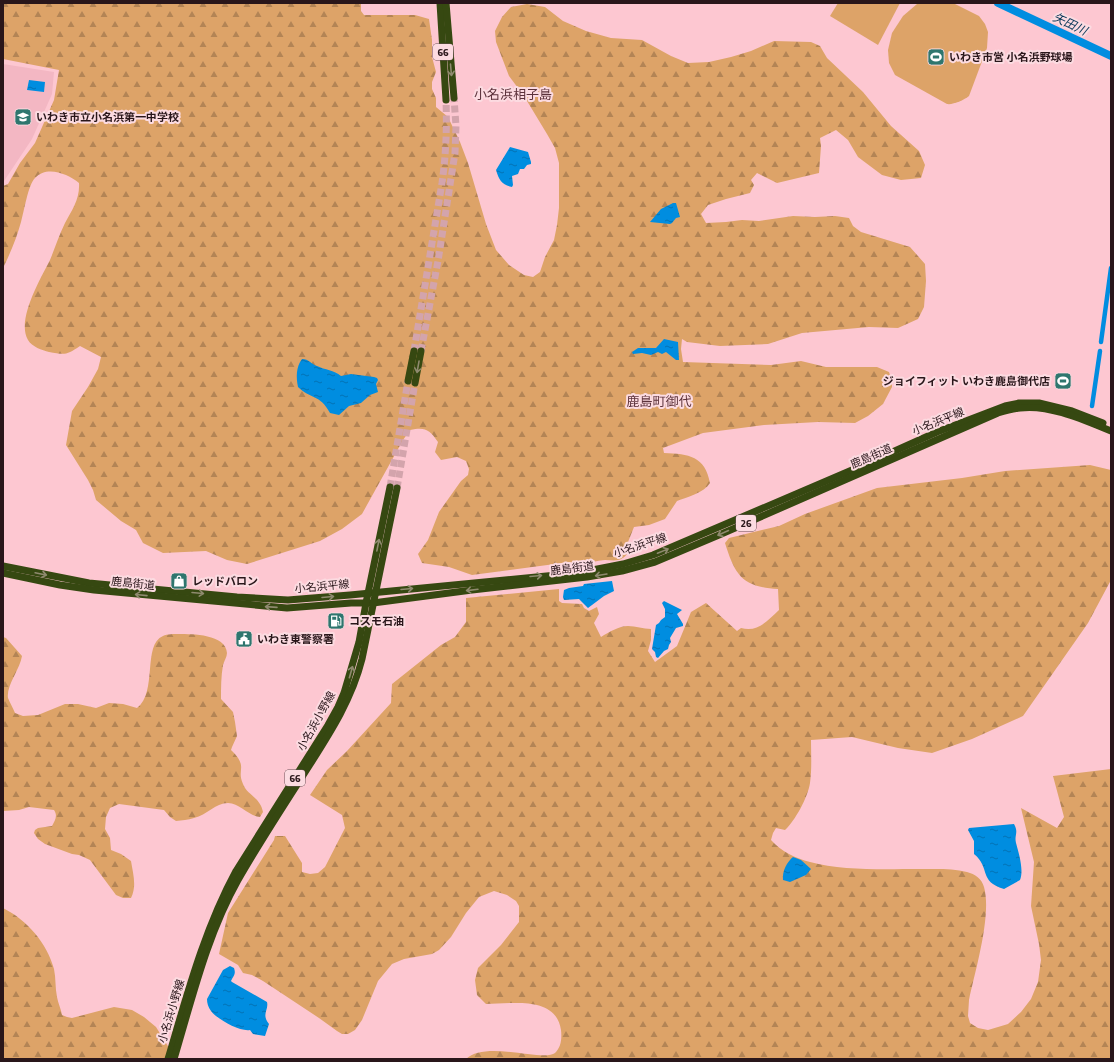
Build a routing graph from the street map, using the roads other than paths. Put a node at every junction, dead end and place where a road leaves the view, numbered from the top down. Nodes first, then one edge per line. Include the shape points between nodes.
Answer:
1 (440, 3) edge
2 (446, 3) edge
3 (454, 98) tunnel mouth
4 (446, 100) tunnel mouth
5 (417, 351) tunnel mouth
6 (411, 382) tunnel mouth
7 (1111, 426) edge
8 (1111, 431) edge
9 (393, 487) tunnel mouth
10 (3, 566) edge
11 (3, 574) edge
12 (372, 593) junction
13 (370, 603) junction
14 (168, 1059) edge
15 (174, 1059) edge

1 - 4 main road, 66
2 -> 3 main road, 66
5 - 6 main road
12 -> 7 main road, 小名浜平線 / 26 via 577,572 630,562 653,555 937,432 1005,406 1039,403 1072,411
8 -> 13 main road, 鹿島街道 / 26 via 1054,411 1020,408 998,413 655,562 587,577
9 - 12 main road, 小名浜小野線 / 66
10 -> 12 main road, 小名浜平線 / 26 via 89,583 263,599 298,600
13 -> 11 main road, 鹿島街道 / 26 via 287,608 261,606 94,590
12 - 13 main road, 小名浜小野線 / 66
14 -> 13 main road, 小名浜小野線 / 66 via 215,912 236,871 338,707 350,675
13 - 15 main road, 小名浜小野線 / 66 via 354,686 330,735 230,894 212,937

